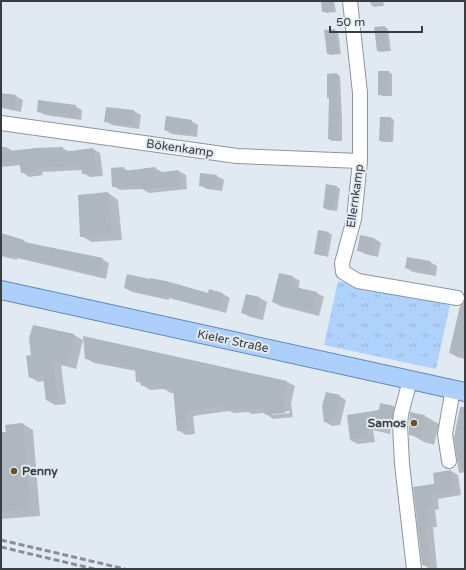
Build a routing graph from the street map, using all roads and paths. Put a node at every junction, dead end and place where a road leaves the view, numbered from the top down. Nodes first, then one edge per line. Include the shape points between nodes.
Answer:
1 (350, 1) edge
2 (1, 123) edge
3 (360, 161) junction
4 (1, 290) edge
5 (457, 298) dead end
6 (410, 380) junction
7 (459, 390) edge
8 (449, 461) dead end
9 (414, 569) edge

1 - 3 street, Ellernkamp via 360,93
2 - 3 street, Bökenkamp via 238,156
3 - 5 street, Ellernkamp via 354,220 342,263 343,272 358,281
4 - 6 main road, Kieler Straße
6 - 7 main road, Kieler Straße
6 - 9 street via 400,426
7 - 8 street via 445,434

